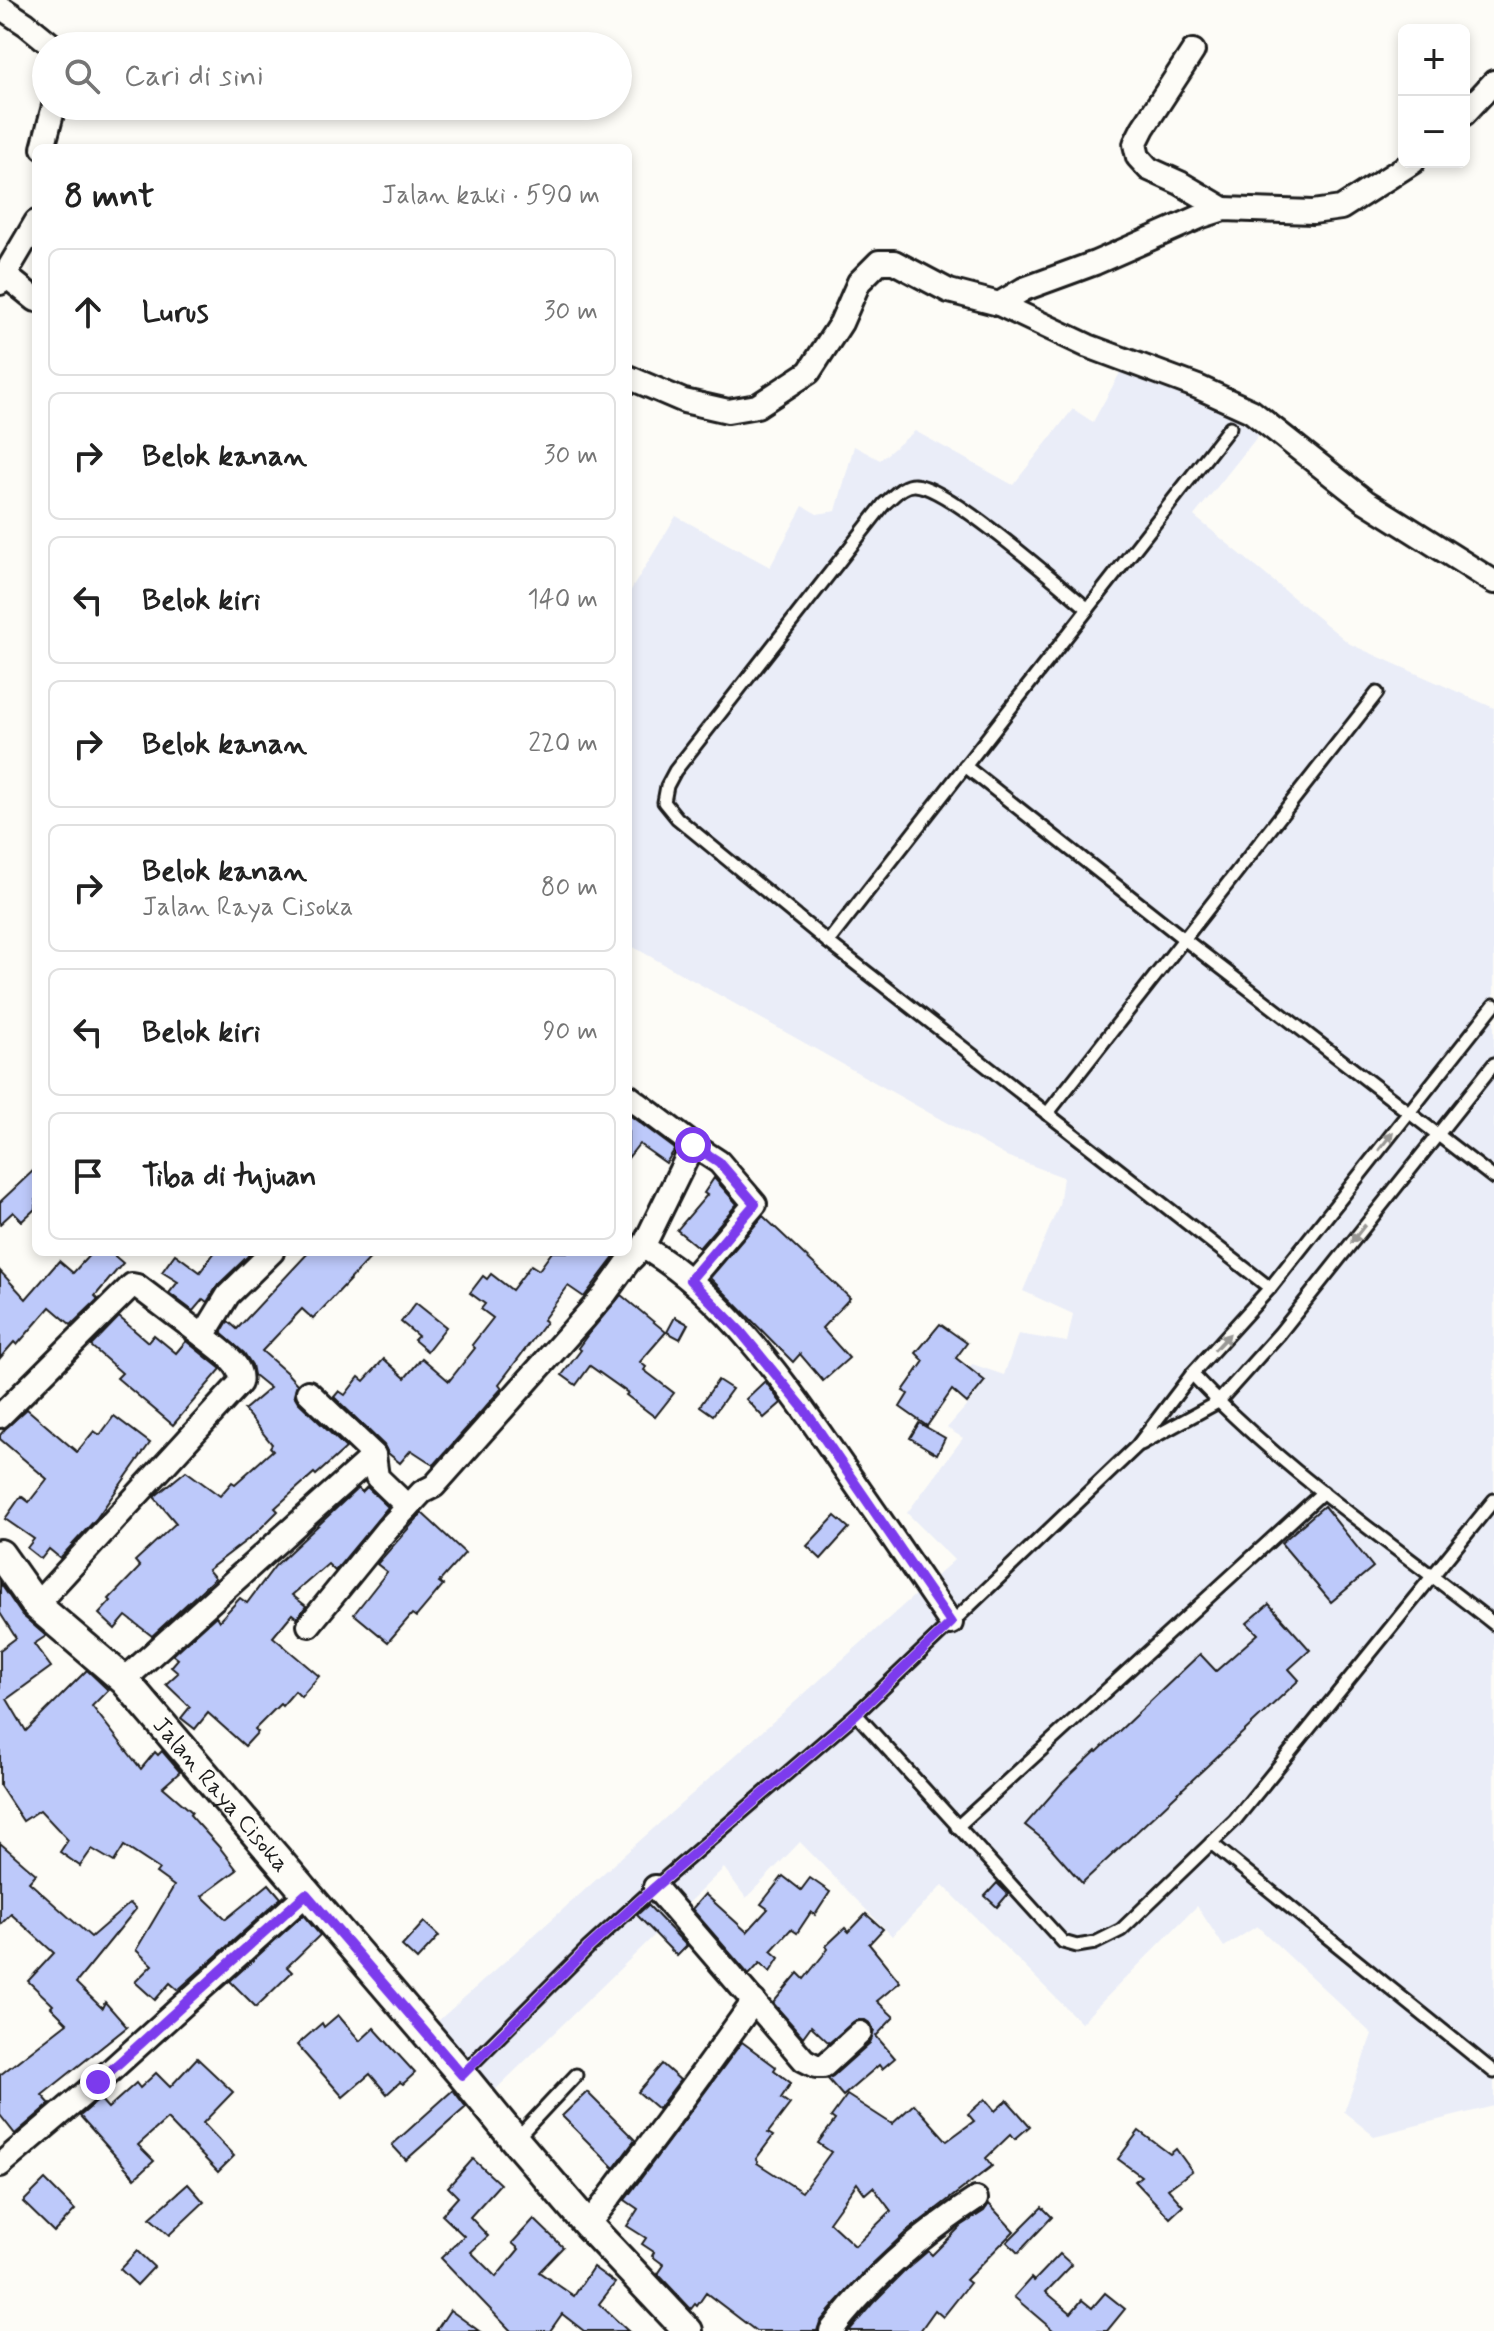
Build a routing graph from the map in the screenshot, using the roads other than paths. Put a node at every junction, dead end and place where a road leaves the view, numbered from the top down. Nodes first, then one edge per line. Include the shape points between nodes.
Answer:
1 (0, 7) edge
2 (36, 32) edge
3 (1193, 51) dead end
4 (1494, 82) edge
5 (1470, 108) edge
6 (50, 120) edge
7 (44, 144) edge
8 (1404, 168) edge
9 (1224, 209) junction
10 (32, 229) edge
11 (2, 279) edge
12 (32, 298) edge
13 (999, 304) junction
14 (632, 379) edge
15 (1230, 427) dead end
16 (1494, 582) edge
17 (1088, 609) junction
18 (1377, 693) dead end
19 (965, 766) junction
20 (1184, 939) junction
21 (828, 942) junction
22 (1494, 1005) edge
23 (1494, 1064) edge
24 (632, 1099) edge
25 (1409, 1112) junction
26 (1047, 1114) junction
27 (1438, 1134) junction
28 (693, 1145) junction
29 (1494, 1178) edge
30 (643, 1247) junction
31 (268, 1256) edge
32 (690, 1280) junction
33 (1270, 1288) junction
34 (203, 1336) junction
35 (1192, 1374) junction
36 (308, 1392) dead end
37 (1218, 1402) junction
38 (0, 1416) edge
39 (1137, 1446) junction
40 (374, 1455) junction
41 (1323, 1492) junction
42 (1494, 1500) edge
43 (408, 1507) junction
44 (0, 1554) edge
45 (1434, 1577) junction
46 (36, 1605) junction
47 (951, 1623) junction
48 (1494, 1624) edge
49 (309, 1625) dead end
50 (124, 1680) junction
51 (856, 1714) junction
52 (957, 1827) junction
53 (1211, 1843) junction
54 (655, 1887) junction
55 (306, 1894) junction
56 (754, 2001) junction
57 (860, 2033) dead end
58 (1494, 2072) edge
59 (462, 2075) junction
60 (576, 2075) dead end
61 (515, 2140) junction
62 (0, 2165) edge
63 (976, 2199) dead end
64 (587, 2224) junction
65 (688, 2331) edge
66 (831, 2331) edge

1 - 2 street
3 - 9 street via 1135,144 1149,169
4 - 5 street
6 - 7 street
8 - 9 street via 1341,208
9 - 13 street via 1024,289
10 - 11 street
11 - 12 street
13 - 14 street via 949,291 894,262 879,262 859,282 841,323 809,372 757,406 728,411 684,401
13 - 16 street via 1251,411 1365,501
15 - 17 lane
17 - 19 lane
17 - 21 lane via 966,510 936,491 905,485 884,504 684,759 664,802
18 - 20 lane
19 - 20 lane
19 - 21 lane
20 - 25 lane
20 - 26 lane
21 - 26 lane
22 - 25 lane
23 - 27 lane
24 - 28 street
25 - 27 lane
33 -> 25 lane
26 - 33 lane
27 - 29 lane
27 -> 37 lane via 1280,1333
28 - 30 street
28 - 32 street via 719,1162 755,1204
30 - 32 street
30 - 43 street via 434,1486
31 - 34 street via 228,1295
32 - 47 street via 804,1409
35 -> 33 lane
34 - 38 street via 132,1285
34 - 46 street via 239,1368 240,1383
35 - 37 lane
35 - 39 lane
36 - 40 street
37 - 39 lane
37 - 41 lane
39 - 47 lane
40 - 43 street via 377,1477
40 - 50 street
41 - 45 lane
41 - 52 lane
42 - 45 lane
43 - 49 street
44 - 46 street, Jalan Raya Cisoka
45 - 48 lane
45 - 53 lane
46 - 50 street, Jalan Raya Cisoka
47 - 51 lane
50 - 55 street, Jalan Raya Cisoka
51 - 52 lane
51 - 54 lane
52 - 53 lane via 1063,1942 1077,1946 1121,1930
53 - 58 lane
54 - 56 street
54 - 59 lane
55 - 59 street, Jalan Raya Cisoka
55 - 62 street
56 - 57 street via 804,2060 816,2066 824,2066
56 - 64 street
59 - 61 street, Jalan Raya Cisoka
60 - 61 lane
61 - 64 street, Jalan Raya Cisoka
63 - 66 street via 905,2250
64 - 65 street, Jalan Raya Cisoka

